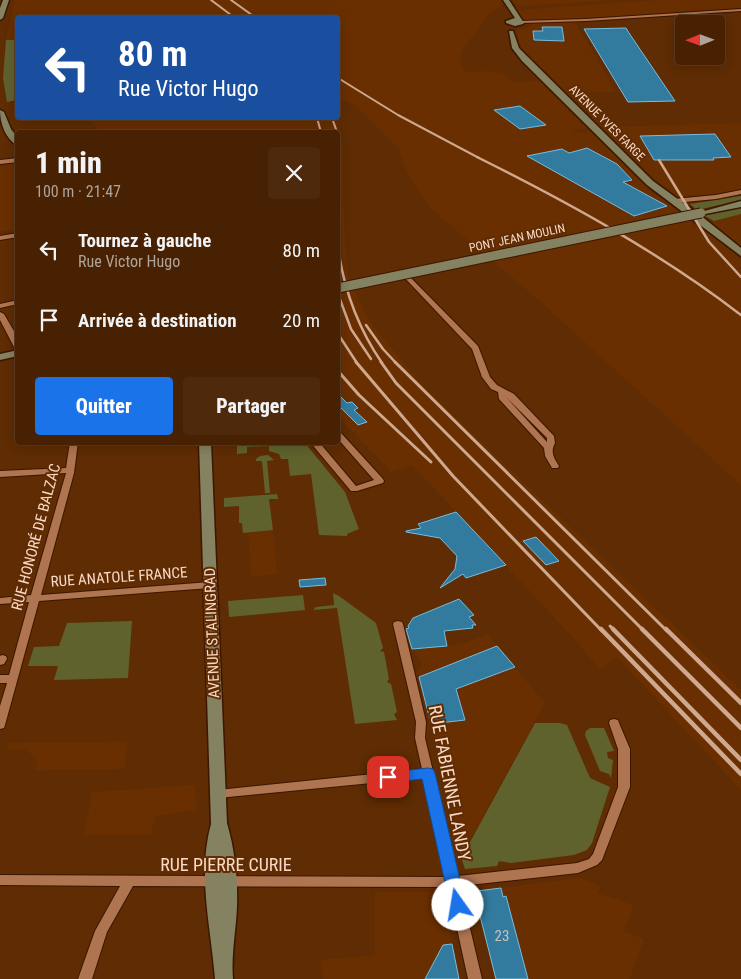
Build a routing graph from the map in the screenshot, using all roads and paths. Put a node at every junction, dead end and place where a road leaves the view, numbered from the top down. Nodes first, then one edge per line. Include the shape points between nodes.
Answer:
1 (6, 0) edge
2 (506, 0) edge
3 (741, 10) edge
4 (0, 18) edge
5 (514, 24) junction
6 (0, 112) edge
7 (15, 140) edge
8 (15, 160) edge
9 (0, 162) edge
10 (741, 192) edge
11 (674, 201) junction
12 (741, 204) edge
13 (15, 236) edge
14 (0, 238) edge
15 (741, 253) edge
16 (404, 274) junction
17 (340, 288) edge
18 (15, 303) edge
19 (0, 306) edge
20 (0, 314) edge
21 (15, 342) edge
22 (15, 354) edge
23 (0, 357) edge
24 (340, 437) edge
25 (74, 445) edge
26 (205, 445) edge
27 (317, 445) edge
28 (555, 466) dead end
29 (70, 470) junction
30 (0, 474) edge
31 (210, 585) junction
32 (36, 598) junction
33 (0, 601) edge
34 (398, 624) dead end
35 (0, 679) edge
36 (13, 679) junction
37 (614, 723) dead end
38 (0, 725) edge
39 (428, 773) junction
40 (218, 794) junction
41 (0, 880) edge
42 (130, 881) junction
43 (221, 881) junction
44 (453, 882) junction
45 (85, 979) edge
46 (224, 979) edge
47 (475, 979) edge

1 - 4 street
2 - 5 street
3 - 5 street
5 - 11 street, AVENUE YVES FARGE via 511,46 650,184
6 - 7 street
8 - 9 street
10 - 11 street
11 - 15 street, AVENUE YVES FARGE
12 - 16 street, PONT JEAN MOULIN, bridge
13 - 14 street
16 - 17 street, PONT JEAN MOULIN, bridge
16 - 28 street via 475,348 486,378 502,392 502,398 548,448
18 - 19 street
20 - 21 street
22 - 23 street
24 - 27 street via 380,481 354,489
25 - 29 street, RUE HONORÉ DE BALZAC
26 - 31 street, AVENUE STALINGRAD
29 - 30 street
29 - 32 street, RUE HONORÉ DE BALZAC
31 - 32 street, RUE ANATOLE FRANCE
31 - 40 street, AVENUE STALINGRAD
32 - 33 street, RUE ANATOLE FRANCE
32 - 36 street, RUE HONORÉ DE BALZAC
34 - 39 street, RUE FABIENNE LANDY via 421,722 420,738
35 - 36 street
36 - 38 street, RUE HONORÉ DE BALZAC
37 - 44 street, RUE PIERRE CURIE via 624,748 624,787 602,849 593,862 578,868
39 - 40 street
39 - 44 street, RUE FABIENNE LANDY
40 - 43 street, AVENUE STALINGRAD via 220,823 214,847
41 - 42 street, RUE PIERRE CURIE
42 - 43 street, RUE PIERRE CURIE
42 - 45 street via 101,931
43 - 44 street, RUE PIERRE CURIE
43 - 46 street, AVENUE STALINGRAD via 215,906
44 - 47 street, RUE FABIENNE LANDY

